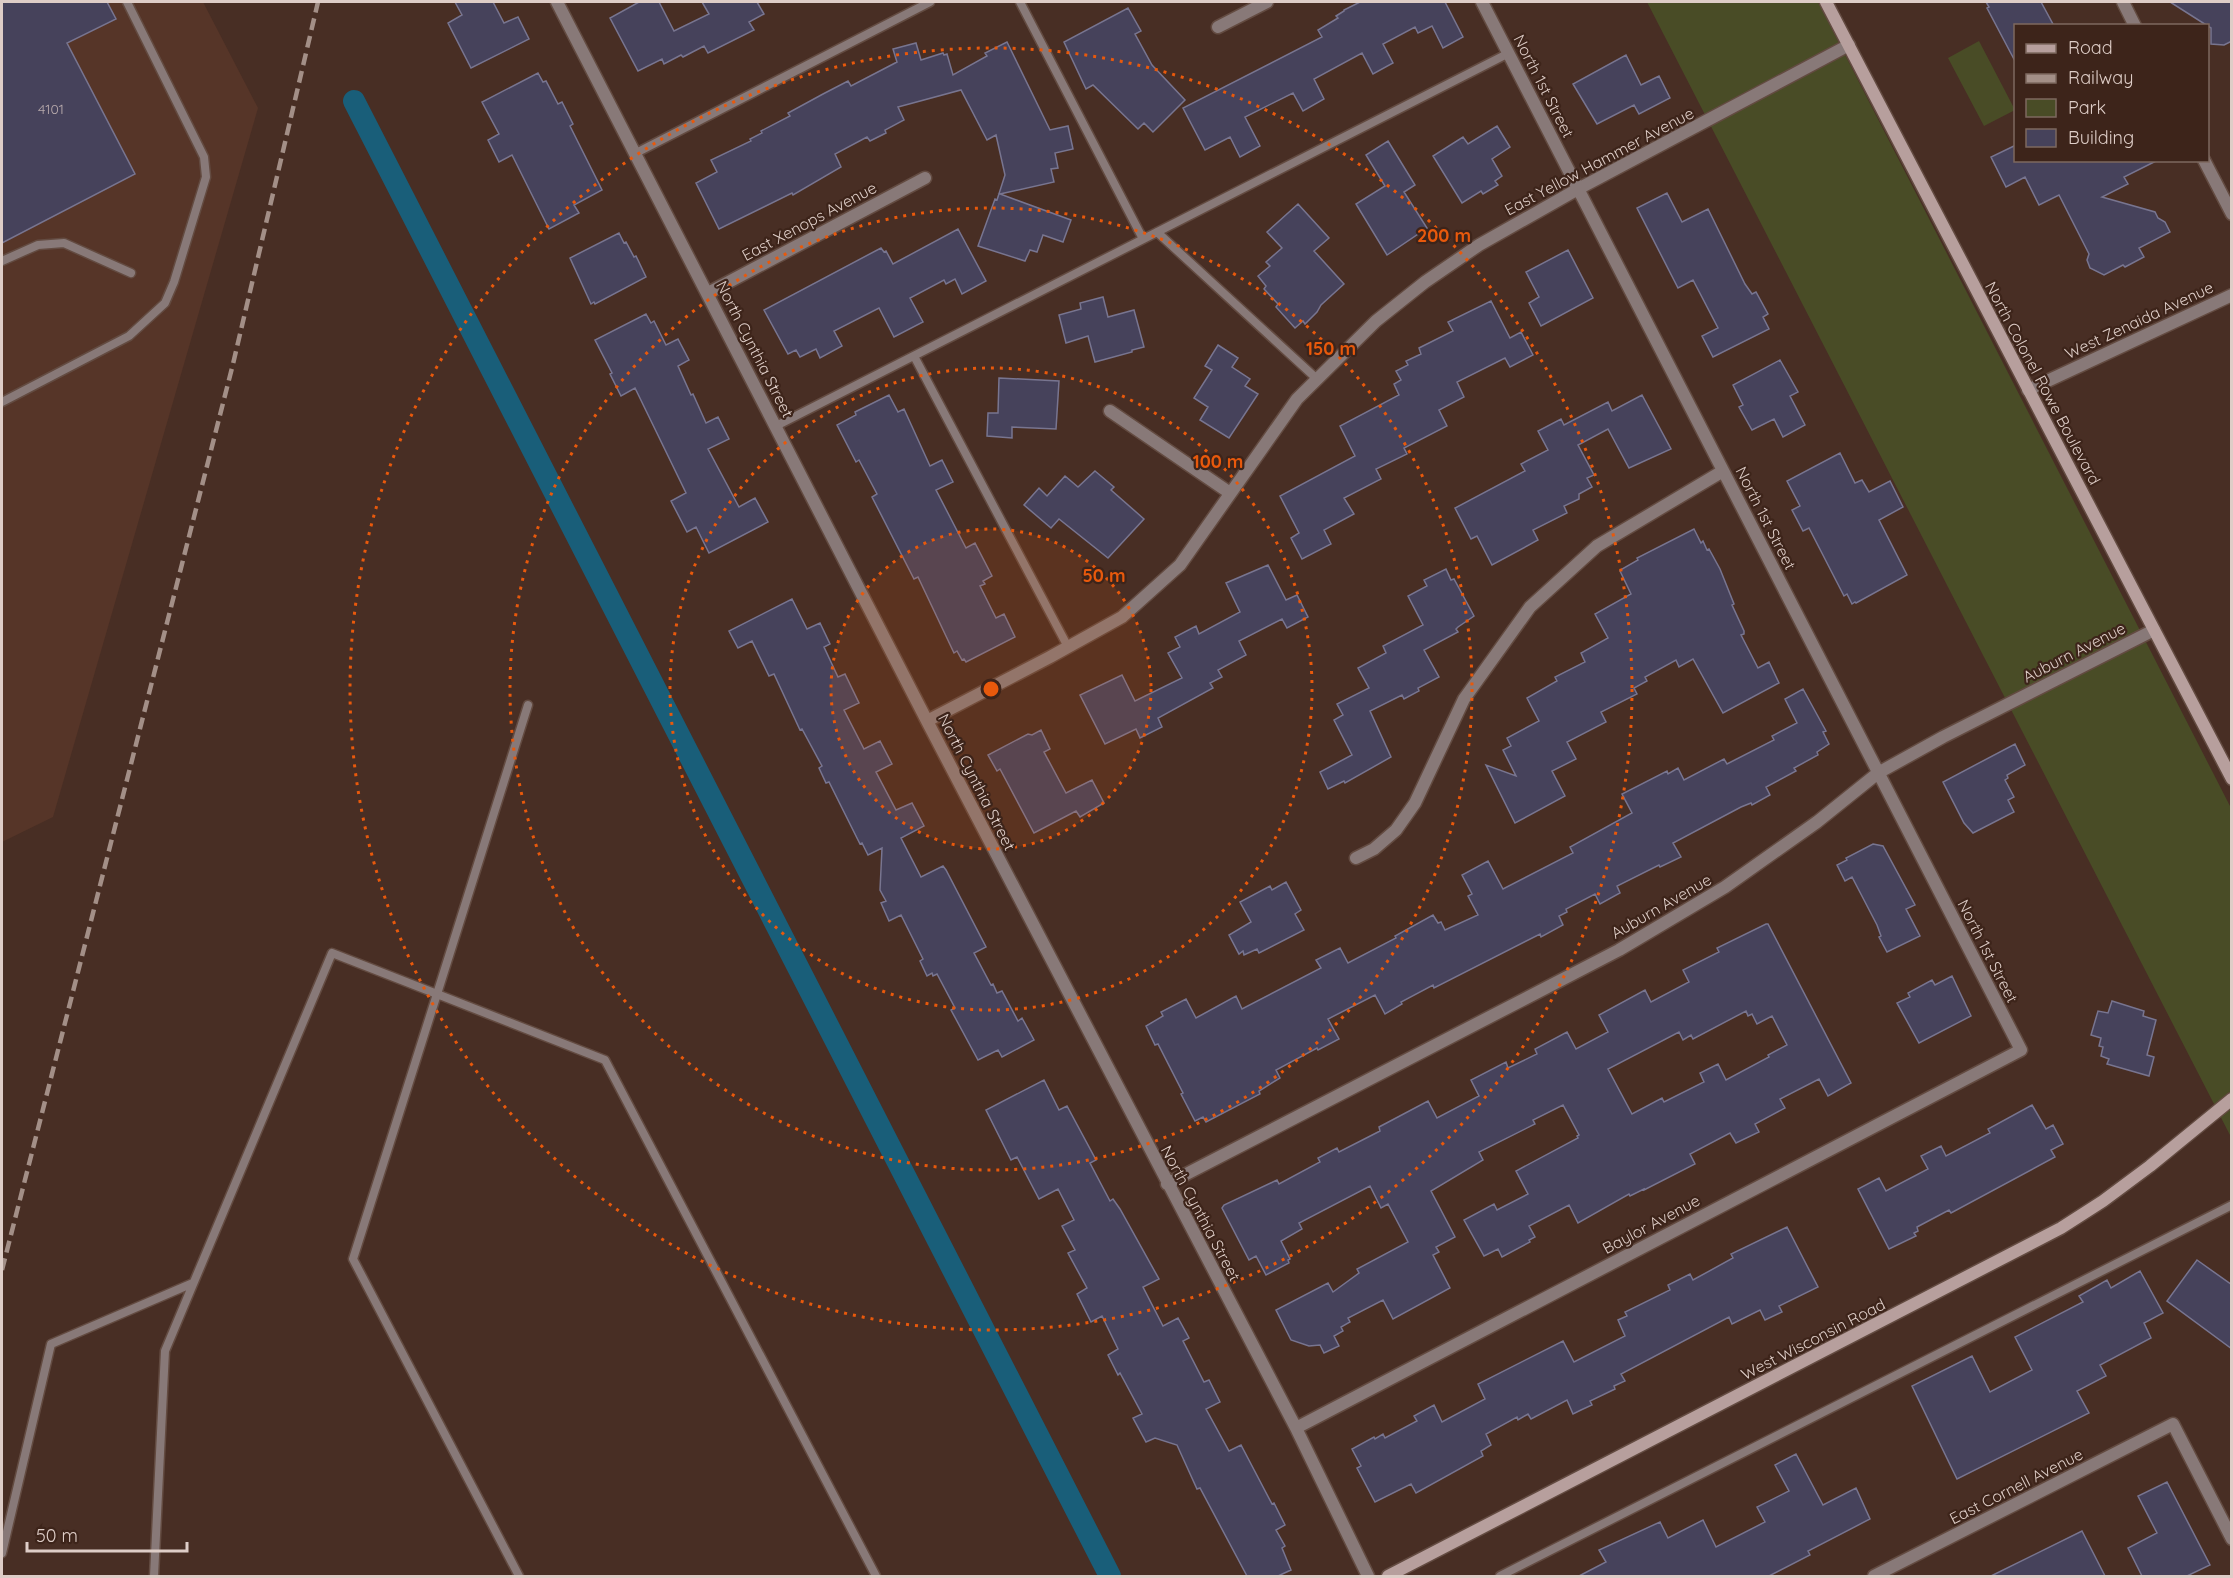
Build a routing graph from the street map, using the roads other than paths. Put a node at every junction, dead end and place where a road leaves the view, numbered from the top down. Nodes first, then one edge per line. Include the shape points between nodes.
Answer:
1 (127, 2) edge
2 (557, 2) edge
3 (930, 2) edge
4 (1020, 2) edge
5 (1267, 2) edge
6 (1482, 2) edge
7 (1826, 2) edge
8 (2123, 2) edge
9 (2134, 24) edge
10 (1218, 27) dead end
11 (1849, 45) junction
12 (1509, 53) junction
13 (636, 153) junction
14 (2205, 162) edge
15 (925, 178) dead end
16 (1578, 189) junction
17 (2232, 214) edge
18 (1157, 232) junction
19 (1143, 239) junction
20 (2, 261) edge
21 (131, 273) dead end
22 (708, 293) junction
23 (2232, 295) edge
24 (914, 356) junction
25 (1317, 379) junction
26 (2028, 390) junction
27 (2, 402) edge
28 (1110, 411) dead end
29 (776, 426) junction
30 (1723, 471) junction
31 (1230, 493) junction
32 (2154, 630) junction
33 (1068, 647) junction
34 (528, 705) dead end
35 (927, 721) junction
36 (1878, 773) junction
37 (2232, 779) edge
38 (1356, 858) dead end
39 (437, 994) junction
40 (2021, 1050) joint
41 (2232, 1099) edge
42 (1167, 1184) junction
43 (2232, 1205) edge
44 (193, 1283) junction
45 (1296, 1428) junction
46 (2232, 1539) edge
47 (2, 1553) edge
48 (154, 1576) edge
49 (519, 1576) edge
50 (876, 1576) edge
51 (1368, 1576) edge
52 (1388, 1576) edge
53 (1500, 1576) edge
54 (1874, 1576) edge

1 - 27 lane via 204,157 206,177 174,282 165,303 129,336
2 - 13 street, North Cynthia Street
3 - 13 lane
4 - 19 lane
5 - 10 street
6 - 12 street, North 1st Street
7 - 11 street, North Colonel Rowe Boulevard
8 - 9 street
11 - 16 street, East Yellow Hammer Avenue
11 - 26 street, North Colonel Rowe Boulevard
12 - 16 street, North 1st Street
12 - 18 lane
13 - 22 street, North Cynthia Street
14 - 17 street
15 - 22 street, East Xenops Avenue
16 - 25 street, East Yellow Hammer Avenue via 1479,245 1425,282 1376,321
16 - 30 street, North 1st Street
18 - 19 lane
18 - 25 lane
19 - 24 lane
20 - 21 lane via 38,246 64,243
22 - 29 street, North Cynthia Street
23 - 26 street, West Zenaida Avenue
24 - 29 lane
24 - 33 lane
25 - 31 street, East Yellow Hammer Avenue via 1297,399
26 - 32 street, North Colonel Rowe Boulevard
28 - 31 street
29 - 35 street, North Cynthia Street
30 - 36 street, North 1st Street
30 - 38 street via 1597,546 1530,607 1464,699 1415,802 1396,830
31 - 33 street, East Yellow Hammer Avenue via 1180,565 1122,616
32 - 36 street, Auburn Avenue
32 - 37 street, North Colonel Rowe Boulevard
33 - 35 street, East Yellow Hammer Avenue
34 - 39 lane
35 - 42 street, North Cynthia Street
36 - 40 street, North 1st Street
36 - 42 street, Auburn Avenue via 1725,887 1618,950
39 - 44 lane via 332,953
39 - 49 lane via 353,1259
39 - 50 lane via 605,1060
40 - 45 street, Baylor Avenue
41 - 52 street, West Wisconsin Road via 2150,1166 2061,1228
42 - 45 street, North Cynthia Street
43 - 53 lane
44 - 47 lane via 51,1344
44 - 48 lane via 165,1351
45 - 51 street, North Cynthia Street
46 - 54 street, East Cornell Avenue via 2173,1424

